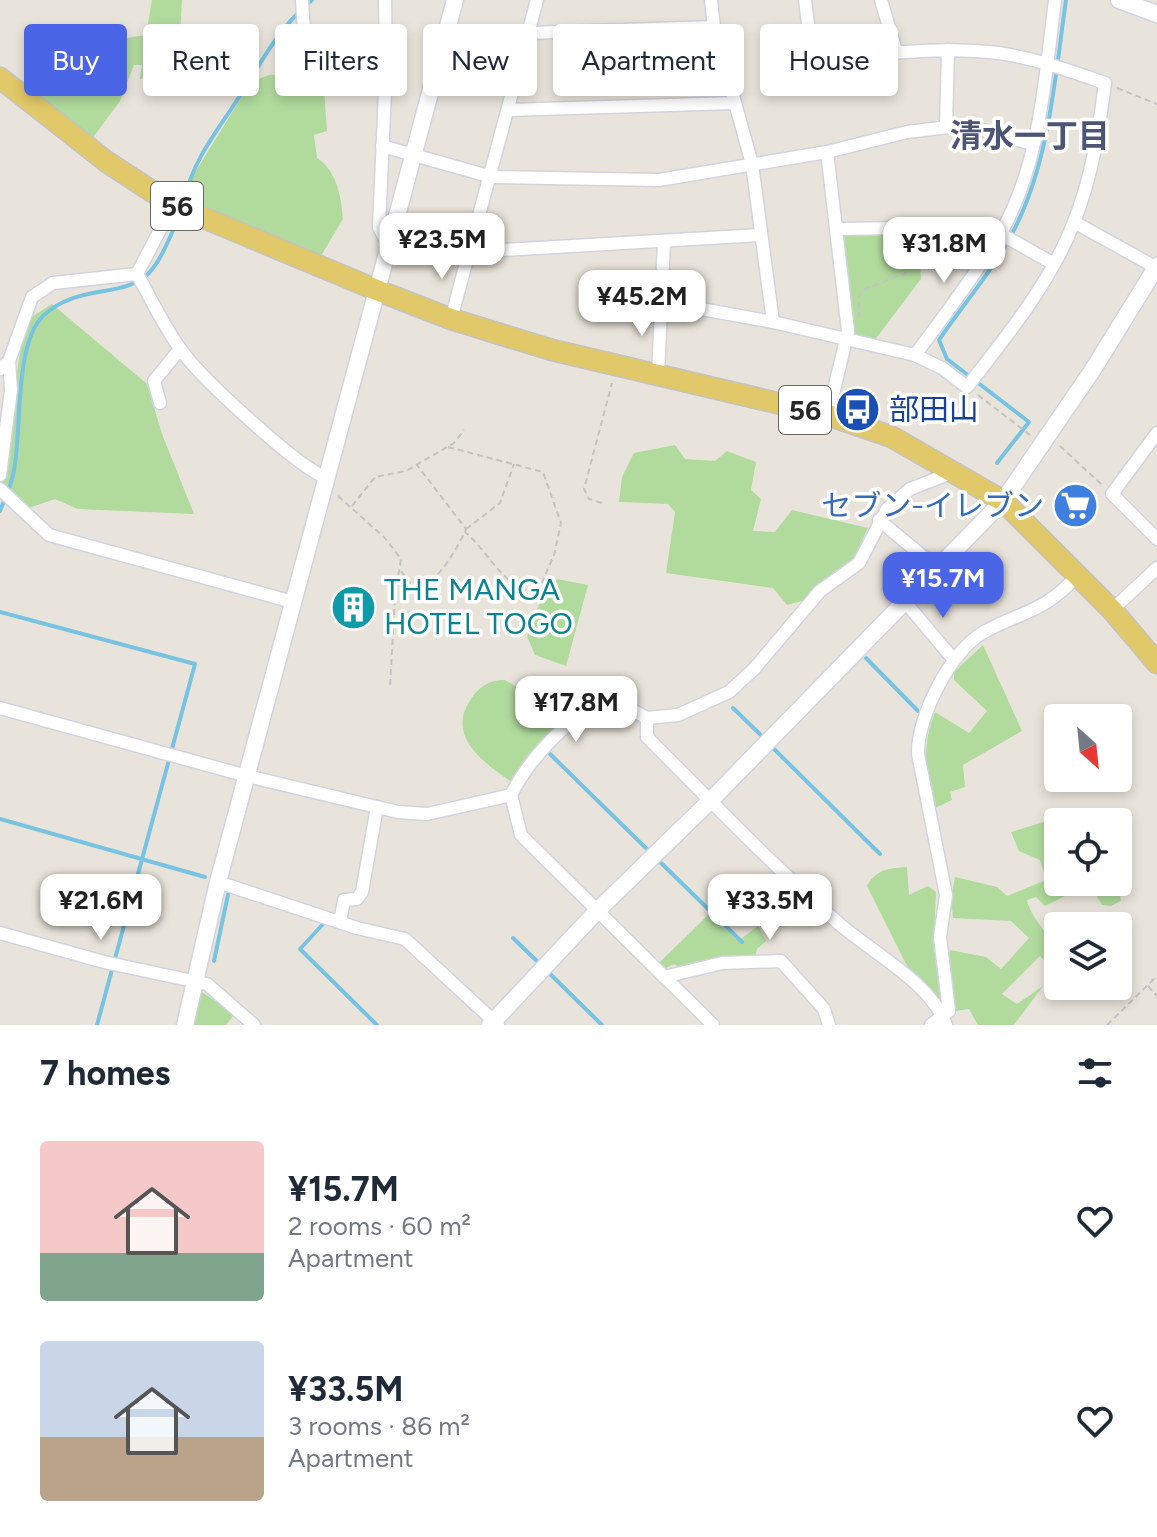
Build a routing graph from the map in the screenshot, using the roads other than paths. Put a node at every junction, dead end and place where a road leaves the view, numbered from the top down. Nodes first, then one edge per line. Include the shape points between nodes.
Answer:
1 (302, 0) edge
2 (385, 0) edge
3 (455, 0) edge
4 (537, 0) edge
5 (711, 0) edge
6 (805, 0) edge
7 (881, 0) edge
8 (1055, 0) edge
9 (1119, 0) edge
10 (1153, 9) edge
11 (303, 24) edge
12 (385, 24) edge
13 (531, 24) edge
14 (714, 24) edge
15 (808, 24) edge
16 (888, 24) edge
17 (948, 50) junction
18 (898, 51) edge
19 (1047, 64) junction
20 (0, 78) edge
21 (385, 96) edge
22 (512, 96) edge
23 (733, 96) edge
24 (735, 103) junction
25 (508, 110) junction
26 (946, 127) junction
27 (1033, 144) junction
28 (382, 146) junction
29 (827, 152) junction
30 (413, 157) junction
31 (752, 164) junction
32 (492, 177) junction
33 (173, 205) junction
34 (1074, 222) junction
35 (837, 229) junction
36 (1001, 234) junction
37 (760, 235) junction
38 (391, 241) junction
39 (664, 242) junction
40 (468, 252) junction
41 (1054, 264) junction
42 (1157, 267) edge
43 (137, 274) junction
44 (379, 291) junction
45 (663, 302) junction
46 (451, 319) junction
47 (773, 322) junction
48 (848, 341) junction
49 (180, 349) junction
50 (915, 355) junction
51 (4, 365) edge
52 (658, 376) junction
53 (160, 403) dead end
54 (828, 415) junction
55 (1157, 433) edge
56 (951, 473) junction
57 (0, 475) edge
58 (324, 483) junction
59 (0, 489) edge
60 (1003, 501) junction
61 (879, 520) junction
62 (1157, 539) edge
63 (1157, 568) edge
64 (938, 569) junction
65 (1078, 575) junction
66 (293, 602) junction
67 (906, 603) junction
68 (1112, 610) junction
69 (954, 660) junction
70 (1157, 663) edge
71 (0, 708) edge
72 (647, 718) junction
73 (247, 776) junction
74 (511, 795) junction
75 (711, 800) junction
76 (377, 807) junction
77 (218, 882) junction
78 (597, 911) junction
79 (340, 922) junction
80 (0, 933) edge
81 (664, 977) junction
82 (193, 983) junction
83 (945, 1020) edge
84 (494, 1024) edge
85 (185, 1025) edge
86 (254, 1025) edge
87 (713, 1025) edge
88 (829, 1025) edge
89 (931, 1025) edge

1 - 11 street
2 - 12 street
3 - 30 street
4 - 13 street
5 - 14 street
6 - 15 street
7 - 16 street
8 - 19 street
9 - 10 street
17 - 18 street
17 - 19 street via 999,53
17 - 26 street
19 - 27 street
19 - 34 street via 1105,83 1092,166
20 - 33 main road, 56 via 107,162
21 - 28 street
22 - 25 street
23 - 24 street
24 - 25 street
24 - 31 street
25 - 32 street
26 - 27 street via 965,125
26 - 29 street
27 - 36 street
28 - 30 street
28 - 38 street via 379,227
29 - 31 street
29 - 35 street
30 - 32 street
30 - 38 street
31 - 32 street via 659,180
31 - 37 street
32 - 40 street
33 - 43 street
33 - 44 main road, 56
34 - 41 street
34 - 42 street
35 - 36 street via 954,226
35 - 48 street
36 - 41 street
36 - 50 street
37 - 39 street
37 - 47 street
38 - 44 street
39 - 40 street
39 - 45 street
40 - 46 street
41 - 50 street via 967,387
42 - 60 street
43 - 49 street
43 - 51 street via 53,283 32,297
44 - 46 main road, 56
44 - 58 street
45 - 47 street
45 - 52 street
46 - 52 main road, 56
47 - 48 street
48 - 50 street
48 - 54 street
49 - 53 street via 154,381
49 - 58 street
51 - 57 street via 11,390
52 - 54 main road, 56
54 - 56 main road, 56 via 892,437
55 - 62 street via 1112,494
56 - 60 main road, 56
56 - 61 street via 910,489
58 - 66 street
59 - 66 street via 49,535
60 - 64 street
60 - 65 main road, 56
61 - 64 street
61 - 72 street via 859,563 820,591 742,682 678,715
63 - 68 street
64 - 67 street
65 - 68 main road, 56
65 - 69 street via 1045,607 982,633
66 - 73 street
67 - 69 street
67 - 75 street
68 - 70 main road, 56
69 - 83 street via 935,693 917,747 946,895 940,937 949,1011
71 - 73 street
72 - 74 street via 606,696 530,762
72 - 75 street via 647,737
73 - 76 street
73 - 77 street
74 - 76 street via 427,814
74 - 78 street via 521,835
75 - 78 street
75 - 83 street via 837,922 911,978
76 - 79 street via 362,892 357,899 344,900
77 - 79 street
77 - 82 street
78 - 81 street
78 - 84 street
79 - 84 street via 405,939
80 - 82 street
81 - 87 street
81 - 88 street via 722,963 781,961 824,1009
82 - 85 street
82 - 86 street via 207,984
83 - 89 street

